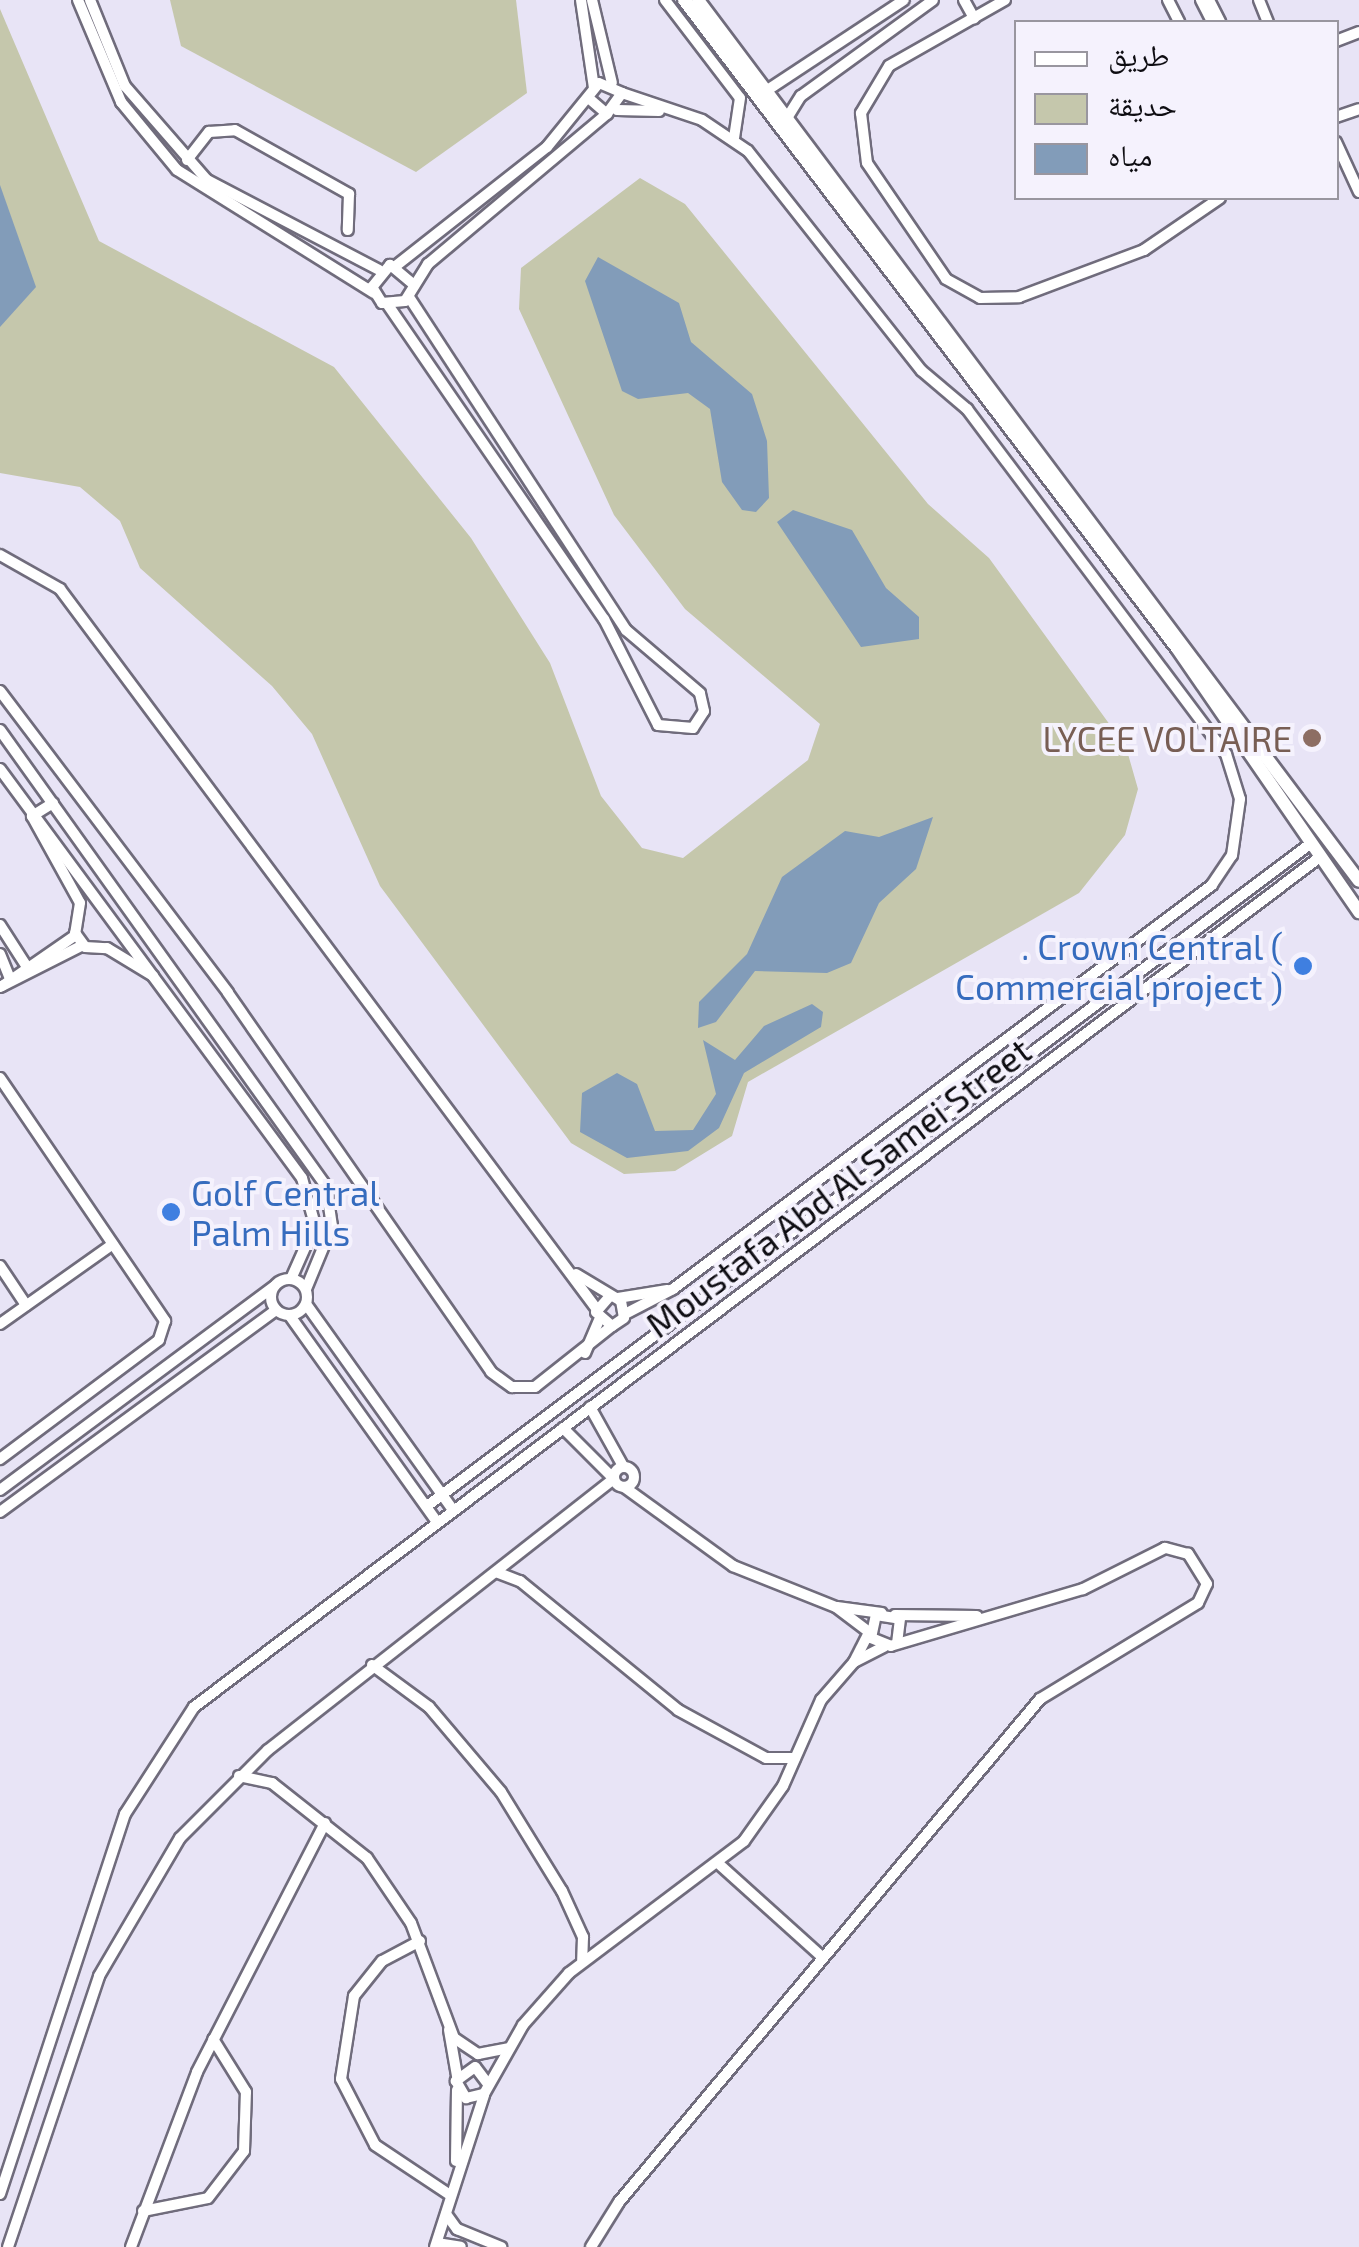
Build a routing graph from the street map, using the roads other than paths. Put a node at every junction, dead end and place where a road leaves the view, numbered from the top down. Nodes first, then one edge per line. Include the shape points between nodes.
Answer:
1 (78, 0) edge
2 (90, 0) edge
3 (581, 0) edge
4 (592, 0) edge
5 (665, 0) edge
6 (684, 0) edge
7 (698, 0) edge
8 (904, 0) edge
9 (933, 0) edge
10 (964, 0) edge
11 (1006, 0) edge
12 (990, 4) edge
13 (974, 18) junction
14 (851, 37) junction
15 (101, 48) junction
16 (861, 50) junction
17 (612, 82) junction
18 (766, 91) junction
19 (592, 93) junction
20 (622, 93) junction
21 (660, 111) junction
22 (612, 112) junction
23 (787, 118) junction
24 (734, 138) junction
25 (1339, 149) edge
26 (551, 152) junction
27 (188, 160) junction
28 (1359, 192) edge
29 (1217, 200) edge
30 (348, 230) dead end
31 (397, 265) junction
32 (379, 270) junction
33 (413, 284) junction
34 (374, 294) junction
35 (410, 297) junction
36 (388, 305) junction
37 (545, 520) junction
38 (0, 554) edge
39 (0, 691) edge
40 (0, 730) edge
41 (0, 770) edge
42 (53, 803) junction
43 (32, 816) junction
44 (1310, 844) junction
45 (1320, 857) junction
46 (1359, 881) edge
47 (1359, 912) edge
48 (0, 925) edge
49 (80, 940) junction
50 (0, 954) edge
51 (28, 968) junction
52 (153, 976) junction
53 (6, 983) edge
54 (206, 1017) junction
55 (191, 1028) junction
56 (0, 1078) edge
57 (954, 1110) junction
58 (965, 1128) junction
59 (910, 1141) junction
60 (927, 1156) junction
61 (843, 1163) junction
62 (857, 1181) junction
63 (113, 1244) junction
64 (0, 1266) edge
65 (575, 1274) junction
66 (291, 1279) junction
67 (274, 1286) junction
68 (306, 1289) junction
69 (673, 1289) junction
70 (613, 1298) junction
71 (306, 1304) junction
72 (26, 1305) junction
73 (596, 1308) junction
74 (276, 1310) junction
75 (625, 1314) junction
76 (290, 1316) junction
77 (599, 1320) junction
78 (0, 1324) edge
79 (612, 1326) junction
80 (178, 1352) junction
81 (584, 1354) junction
82 (193, 1370) junction
83 (590, 1407) junction
84 (564, 1428) junction
85 (0, 1460) edge
86 (623, 1466) junction
87 (634, 1478) junction
88 (618, 1482) junction
89 (0, 1490) edge
90 (443, 1494) junction
91 (645, 1500) junction
92 (427, 1506) junction
93 (453, 1510) junction
94 (0, 1512) edge
95 (437, 1522) junction
96 (517, 1556) junction
97 (496, 1572) junction
98 (520, 1580) junction
99 (836, 1608) junction
100 (882, 1613) junction
101 (895, 1615) junction
102 (983, 1616) junction
103 (869, 1632) junction
104 (897, 1643) junction
105 (884, 1647) junction
106 (394, 1648) junction
107 (854, 1662) junction
108 (372, 1665) junction
109 (396, 1674) junction
110 (268, 1750) junction
111 (766, 1758) junction
112 (795, 1758) junction
113 (238, 1776) junction
114 (272, 1783) junction
115 (783, 1786) junction
116 (324, 1823) junction
117 (350, 1844) junction
118 (317, 1847) junction
119 (720, 1865) junction
120 (580, 1929) junction
121 (606, 1940) junction
122 (420, 1941) junction
123 (821, 1956) junction
124 (582, 1960) junction
125 (450, 2028) junction
126 (213, 2039) junction
127 (508, 2048) junction
128 (478, 2054) junction
129 (202, 2061) junction
130 (232, 2065) junction
131 (474, 2067) junction
132 (457, 2076) junction
133 (486, 2089) junction
134 (457, 2090) junction
135 (455, 2165) junction
136 (424, 2176) junction
137 (0, 2194) edge
138 (450, 2195) junction
139 (143, 2210) junction
140 (446, 2214) junction
141 (436, 2245) edge
142 (8, 2247) edge
143 (131, 2247) edge
144 (462, 2247) edge
145 (500, 2247) edge
146 (592, 2247) edge

1 - 15 street
2 - 15 street
3 - 19 street
4 - 17 street
5 - 24 street via 740,98
6 - 44 main road via 1209,691
7 - 18 main road
8 - 14 street
9 - 16 street
10 - 13 street
11 - 12 street
12 - 13 street
13 - 29 street via 889,66 870,90 858,137 956,287 1019,297 1144,250
14 - 16 street
14 - 18 street
15 - 27 street via 148,119
15 - 34 street via 121,102 177,170
16 - 23 street
17 - 19 street
17 - 20 street
18 - 23 main road
19 - 22 street
19 - 26 street
20 - 21 street
20 - 22 street
21 - 22 street
21 - 24 street
22 - 26 street
23 - 46 main road
24 - 61 street via 922,371 967,409 1226,754 1240,799 1232,855 1212,885
25 - 28 street
26 - 31 street
26 - 33 street
27 - 30 street via 208,132 235,130 349,194
27 - 32 street via 230,197
31 - 32 street
31 - 33 street
32 - 34 street
33 - 35 street
34 - 36 street
35 - 36 street
35 - 37 street
36 - 37 street
37 - 37 street via 658,725 693,728 704,711 700,693 643,650
38 - 65 street via 60,588
39 - 81 street via 228,993 491,1372 512,1387 535,1388
40 - 42 street
41 - 43 street
42 - 43 street
42 - 54 street
43 - 49 street via 80,903
43 - 52 street
44 - 45 main road
44 - 57 street, Moustafa Abd Al Samei Street
45 - 47 main road
45 - 58 street, Moustafa Abd Al Samei Street
48 - 51 street
49 - 51 street
49 - 52 street via 108,948
50 - 53 street
51 - 53 street
52 - 55 street
54 - 55 street
54 - 68 street via 326,1186 332,1226
55 - 66 street via 310,1192 315,1226
56 - 63 street
57 - 58 street
57 - 59 street, Moustafa Abd Al Samei Street
58 - 60 street, Moustafa Abd Al Samei Street
59 - 60 street
59 - 62 street, Moustafa Abd Al Samei Street
60 - 83 street, Moustafa Abd Al Samei Street
61 - 62 street
61 - 69 street
62 - 90 street, Moustafa Abd Al Samei Street
63 - 72 street
63 - 85 street via 162,1312 164,1331
64 - 72 street
65 - 70 street
65 - 73 street
66 - 67 street
66 - 68 street
67 - 74 street
67 - 80 street
68 - 71 street
69 - 70 street
69 - 75 street
70 - 73 street
70 - 75 street
71 - 76 street
71 - 90 street
72 - 78 street
73 - 77 street
74 - 76 street
74 - 82 street
75 - 79 street
76 - 92 street
77 - 79 street
77 - 81 street
79 - 81 street
80 - 82 street
80 - 89 street
82 - 94 street
83 - 84 street, Moustafa Abd Al Samei Street
83 - 86 street
84 - 88 street
84 - 93 street, Moustafa Abd Al Samei Street
86 - 87 street
86 - 88 street
87 - 88 street
87 - 91 street
88 - 91 street
88 - 96 street
90 - 92 street, Moustafa Abd Al Samei Street
90 - 93 street
91 - 99 street via 733,1566
92 - 95 street
93 - 95 street, Moustafa Abd Al Samei Street
95 - 137 street, Moustafa Abd Al Samei Street via 222,1682 158,1750 125,1814
96 - 97 street
96 - 98 street
97 - 98 street
97 - 106 street
98 - 111 street via 651,1693
99 - 100 street
99 - 103 street
100 - 101 street
100 - 103 street
101 - 102 street
101 - 104 street via 903,1625
102 - 104 street
102 - 123 street via 1083,1589 1165,1548 1188,1554 1207,1584 1198,1603 1040,1699
103 - 105 street
103 - 107 street
104 - 105 street
105 - 107 street
106 - 108 street
106 - 109 street
107 - 112 street via 820,1700
108 - 109 street
108 - 110 street
109 - 120 street via 501,1792
110 - 113 street
110 - 114 street
111 - 112 street
111 - 115 street
112 - 115 street
113 - 114 street
113 - 142 street via 165,1859 110,1950
114 - 116 street
115 - 119 street
116 - 117 street
116 - 118 street
117 - 118 street
117 - 122 street
118 - 126 street
119 - 121 street
119 - 123 street
120 - 121 street
120 - 124 street
121 - 124 street
122 - 125 street
122 - 136 street via 360,1986 339,2056 346,2100 367,2137
123 - 146 street
124 - 127 street
125 - 128 street
125 - 132 street
126 - 129 street
126 - 130 street
127 - 128 street
127 - 133 street
128 - 131 street
129 - 130 street
129 - 139 street
130 - 139 street via 250,2112 235,2169 190,2206
131 - 132 street
131 - 133 street
132 - 134 street
133 - 134 street
133 - 135 street
134 - 135 street
135 - 136 street
135 - 138 street
136 - 138 street
138 - 140 street
139 - 143 street
140 - 141 street
140 - 145 street
141 - 144 street

